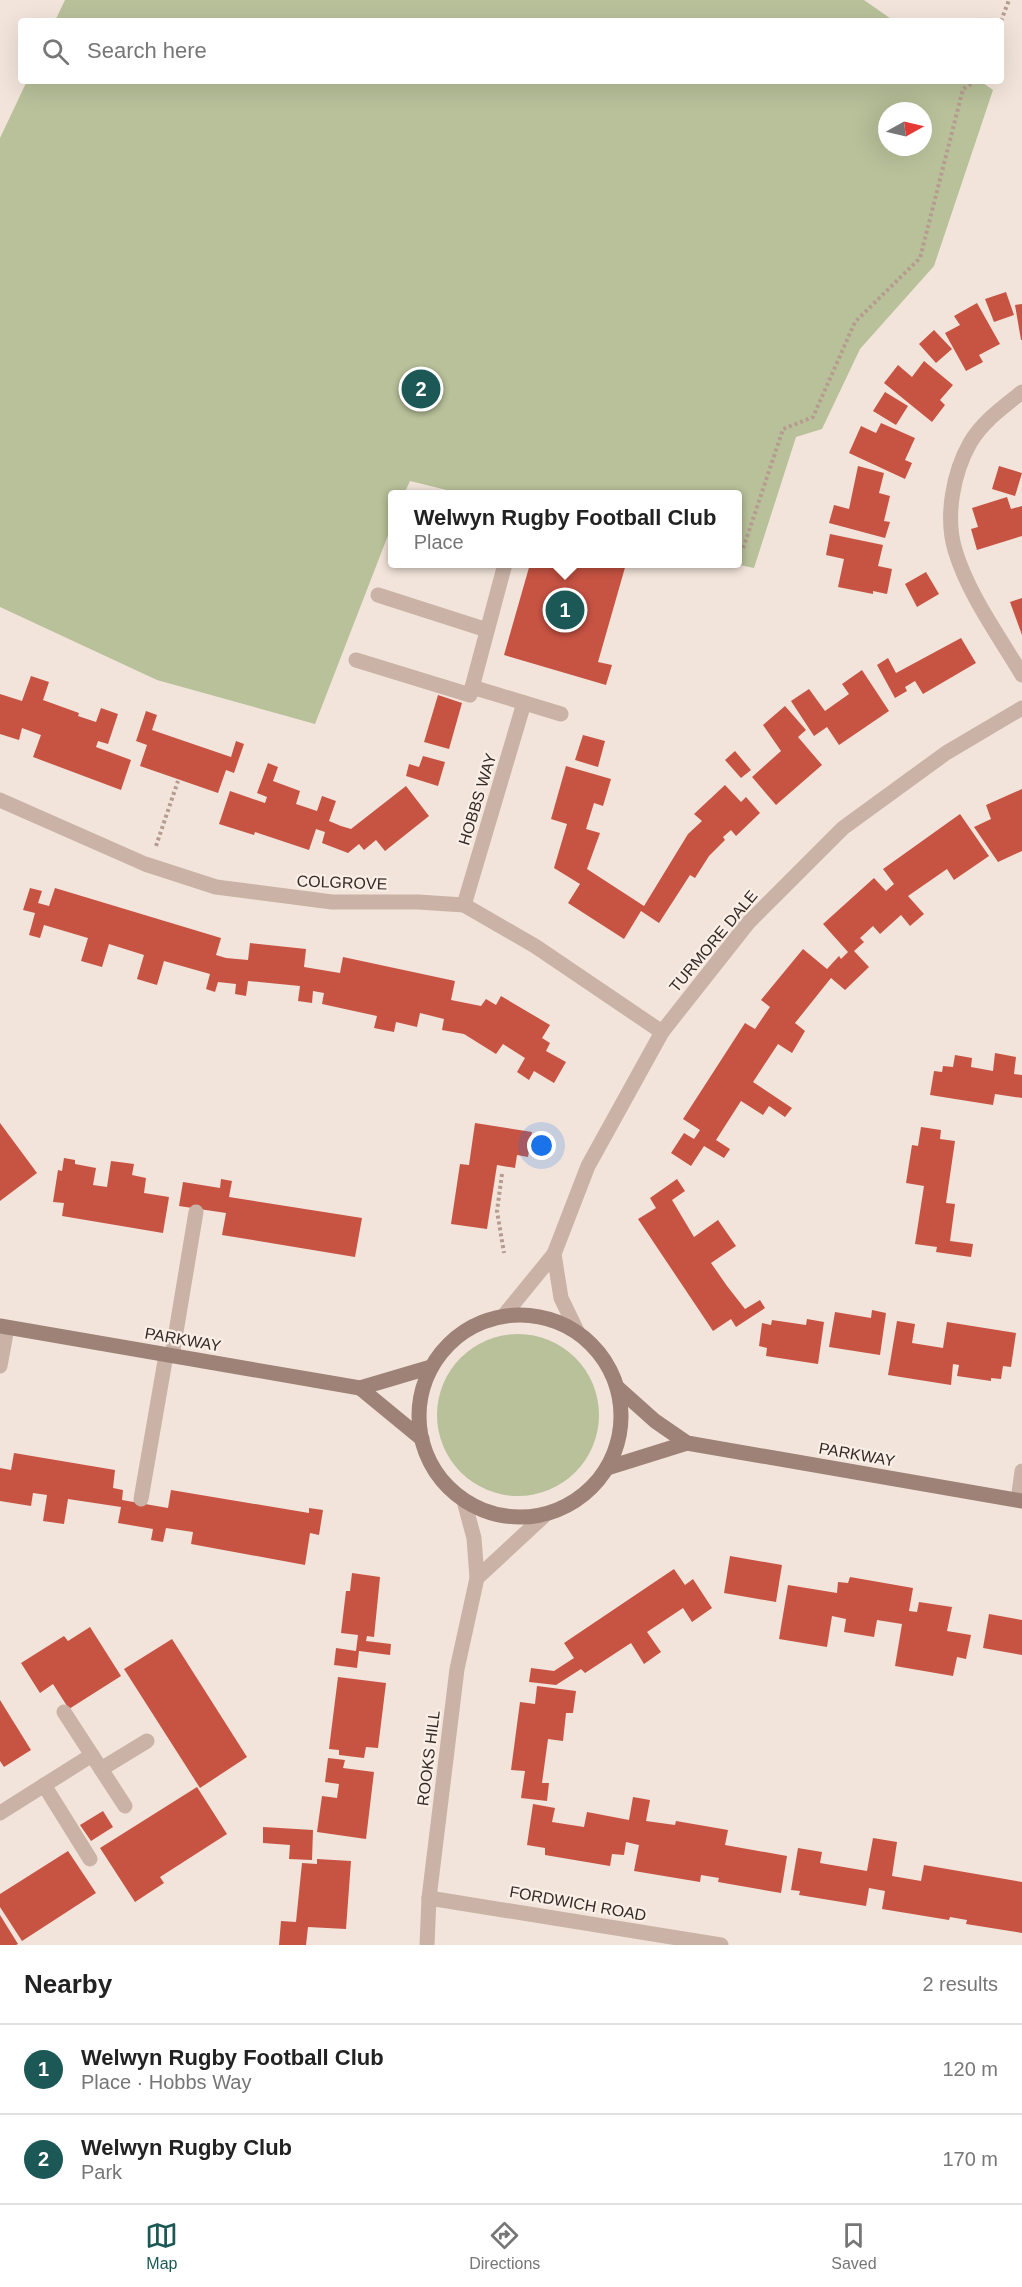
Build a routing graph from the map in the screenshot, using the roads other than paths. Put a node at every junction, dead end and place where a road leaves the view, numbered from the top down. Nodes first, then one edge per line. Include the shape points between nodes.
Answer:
1 (1022, 392) edge
2 (504, 568) edge
3 (378, 595) dead end
4 (487, 630) junction
5 (356, 660) dead end
6 (1022, 675) edge
7 (472, 687) junction
8 (524, 703) junction
9 (1022, 708) edge
10 (561, 714) dead end
11 (0, 800) edge
12 (464, 905) junction
13 (662, 1032) junction
14 (196, 1212) dead end
15 (554, 1254) junction
16 (505, 1314) junction
17 (3, 1327) edge
18 (578, 1333) junction
19 (169, 1355) junction
20 (0, 1366) edge
21 (431, 1367) junction
22 (617, 1387) junction
23 (360, 1388) junction
24 (422, 1439) junction
25 (687, 1443) junction
26 (607, 1468) junction
27 (1022, 1471) edge
28 (141, 1499) dead end
29 (464, 1501) junction
30 (1020, 1501) edge
31 (545, 1515) junction
32 (477, 1578) junction
33 (64, 1712) dead end
34 (147, 1741) dead end
35 (92, 1755) junction
36 (101, 1769) junction
37 (44, 1785) junction
38 (125, 1806) dead end
39 (0, 1813) edge
40 (90, 1859) dead end
41 (429, 1898) junction
42 (427, 1945) edge
43 (721, 1945) edge

1 - 6 street via 984,424 970,443 952,495 950,521 954,548 964,574
2 - 4 street
3 - 4 street
4 - 7 street
5 - 7 street via 470,695
7 - 8 street
8 - 10 street
8 - 12 street, HOBBS WAY
9 - 13 street, TURMORE DALE via 946,753 843,828 748,923
11 - 12 street, COLGROVE via 150,866 216,887 332,902
12 - 13 street, COLGROVE via 535,946
13 - 15 street, TURMORE DALE via 588,1166
14 - 19 street
15 - 16 street, TURMORE DALE
15 - 18 street via 561,1298
16 - 18 street via 548,1319
16 - 21 street via 476,1324 449,1343
17 - 19 street, PARKWAY
17 - 20 street
18 - 22 street via 597,1351
19 - 23 street, PARKWAY
19 - 28 street
21 - 23 street, PARKWAY
21 - 24 street via 420,1394
22 - 25 street, PARKWAY
22 - 26 street via 621,1431
23 - 24 street, PARKWAY
24 - 29 street via 429,1462 449,1490
25 - 26 street, PARKWAY
25 - 30 street, PARKWAY
26 - 31 street via 595,1485 572,1504
27 - 30 street
29 - 31 street via 511,1518
29 - 32 street, ROOKS HILL via 474,1538
31 - 32 street
32 - 41 street, ROOKS HILL via 457,1670
33 - 35 street
34 - 36 street
35 - 36 street
35 - 37 street
36 - 38 street
37 - 39 street
37 - 40 street
41 - 42 street, ROOKS HILL
41 - 43 street, FORDWICH ROAD

